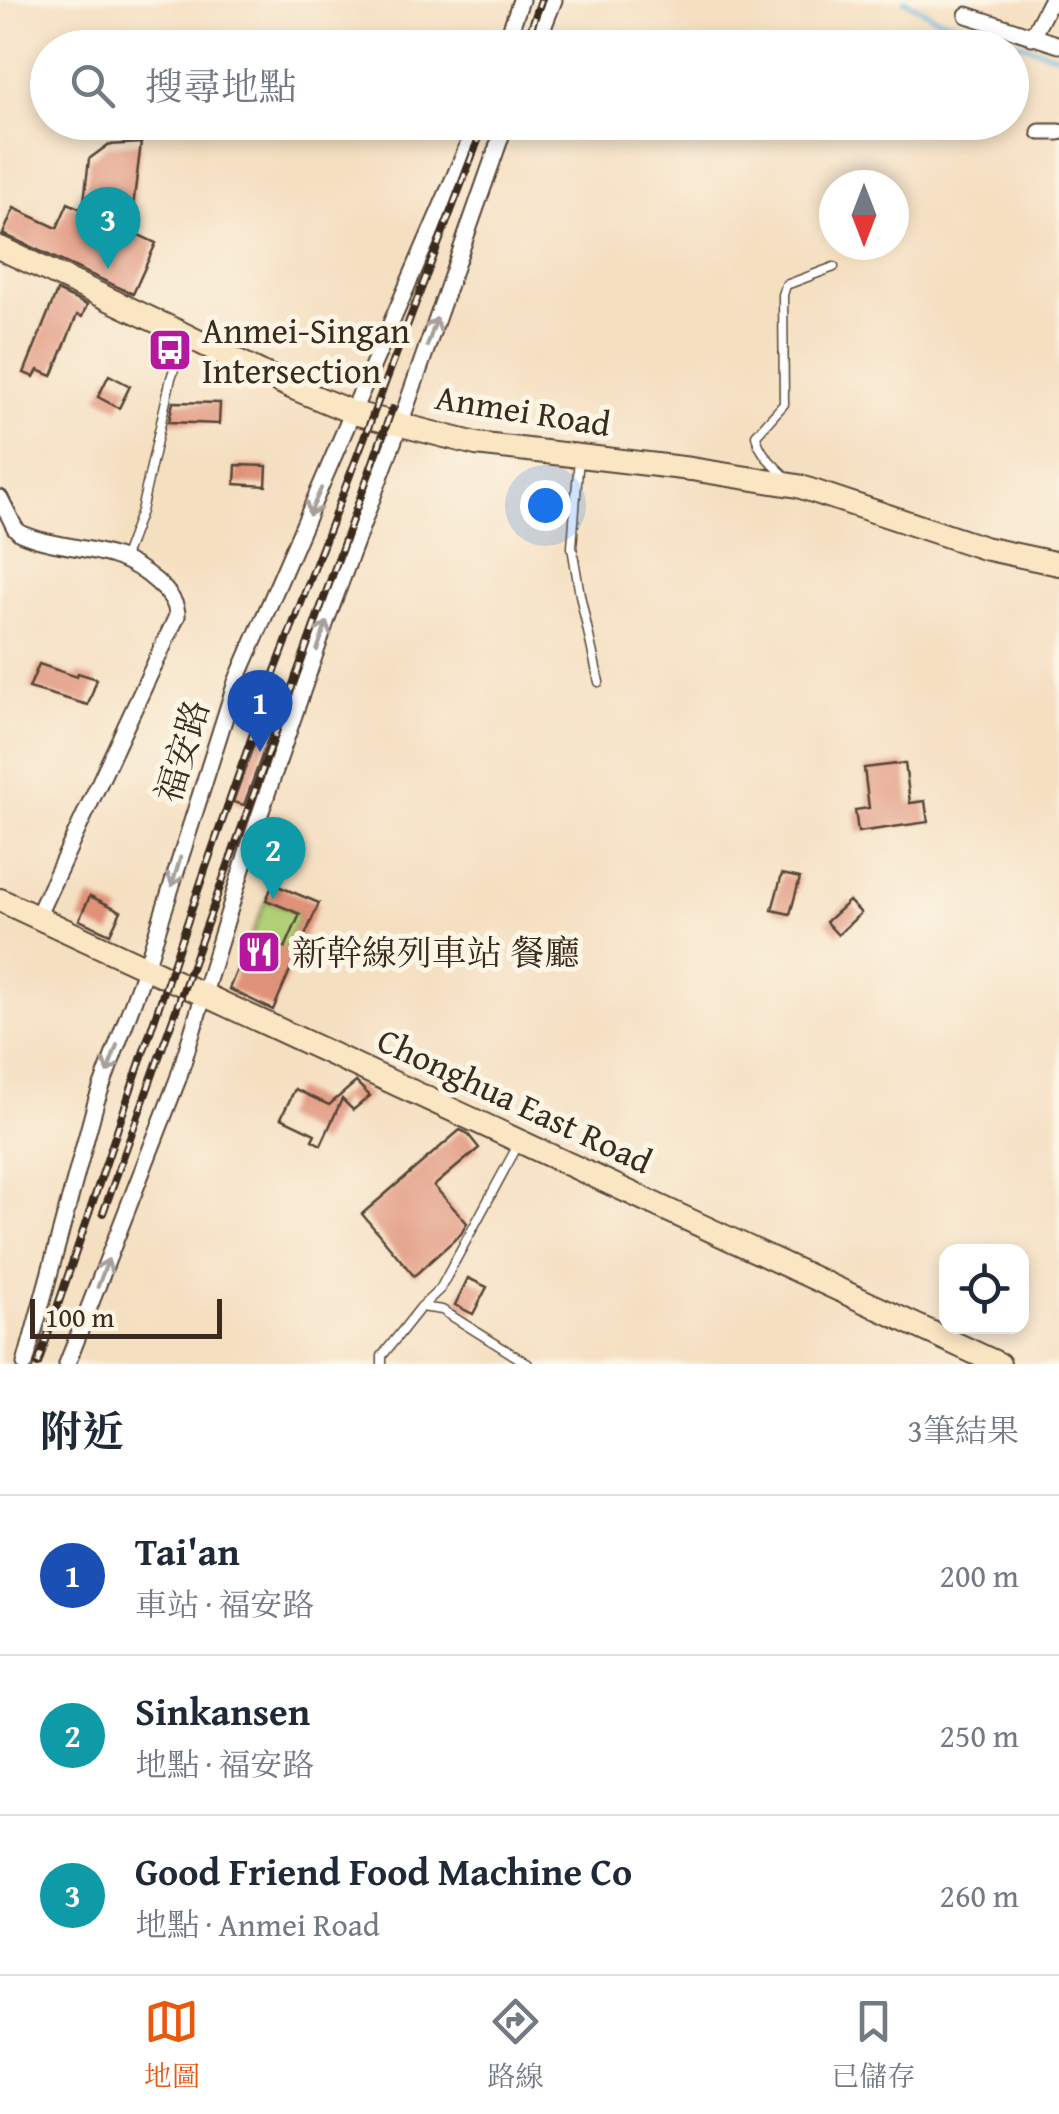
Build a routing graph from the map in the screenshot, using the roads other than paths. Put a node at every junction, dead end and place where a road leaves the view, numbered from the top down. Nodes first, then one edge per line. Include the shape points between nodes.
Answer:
1 (521, 0) edge
2 (554, 0) edge
3 (1051, 0) edge
4 (967, 16) dead end
5 (510, 30) edge
6 (542, 30) edge
7 (1010, 30) edge
8 (1029, 36) edge
9 (1032, 37) junction
10 (1059, 45) edge
11 (1040, 132) dead end
12 (1059, 132) edge
13 (470, 140) edge
14 (500, 140) edge
15 (437, 220) junction
16 (468, 229) junction
17 (0, 248) edge
18 (834, 267) dead end
19 (185, 334) junction
20 (354, 413) junction
21 (400, 424) junction
22 (580, 457) junction
23 (794, 486) junction
24 (0, 498) edge
25 (124, 560) junction
26 (1059, 564) edge
27 (599, 682) dead end
28 (0, 900) edge
29 (37, 917) junction
30 (146, 967) junction
31 (205, 994) junction
32 (521, 1140) junction
33 (420, 1307) junction
34 (25, 1364) edge
35 (68, 1364) edge
36 (382, 1364) edge
37 (528, 1364) edge
38 (1000, 1364) edge

1 - 5 street
2 - 6 street
3 - 9 street
4 - 7 street
8 - 9 street
9 - 10 street
11 - 12 street
13 - 15 street, 福安路
14 - 16 street
15 - 16 street
15 - 20 street, 福安路
21 -> 16 street
17 - 19 street, Anmei Road
18 - 23 lane via 786,284 784,404 756,435
19 - 20 street, Anmei Road
19 - 25 lane
20 - 21 street, Anmei Road
20 -> 30 street, 福安路 via 236,682
21 - 22 street, Anmei Road via 476,444
31 -> 21 street via 254,831
22 - 23 street, Anmei Road
22 - 27 lane via 572,547
23 - 26 street, Anmei Road via 984,548
24 - 25 street via 20,533
25 - 29 street via 161,585 175,601 177,616
28 - 29 street, Chonghua East Road
29 - 30 street, Chonghua East Road
30 - 31 street, Chonghua East Road
30 -> 34 street, 福安路 via 96,1102
31 - 32 street, Chonghua East Road
35 -> 31 street
32 - 33 lane via 440,1289
32 - 38 street, Chonghua East Road
33 - 36 lane
33 - 37 lane via 442,1310

